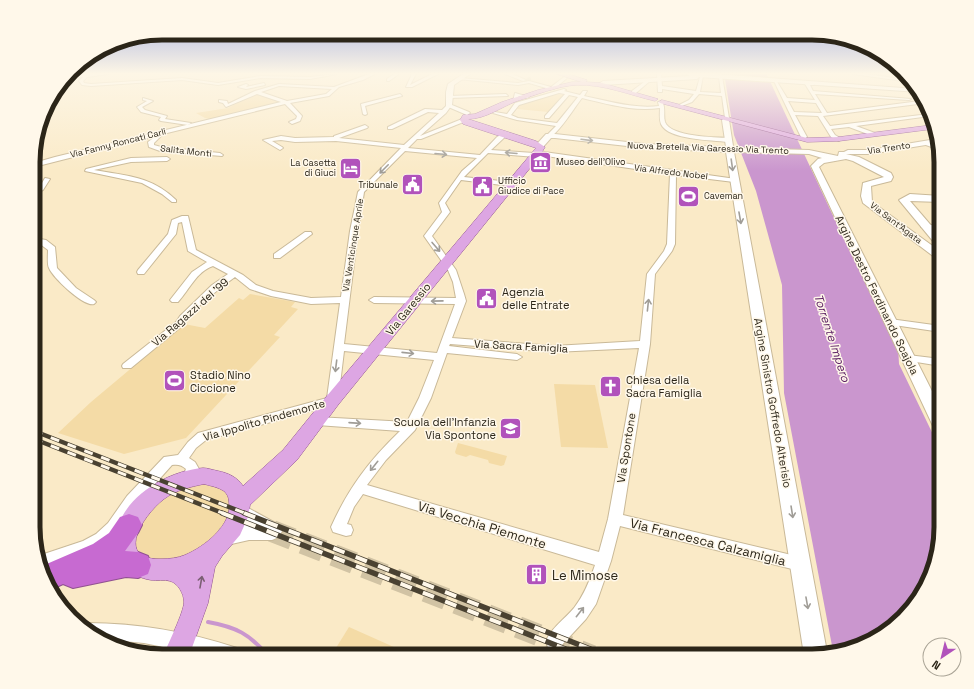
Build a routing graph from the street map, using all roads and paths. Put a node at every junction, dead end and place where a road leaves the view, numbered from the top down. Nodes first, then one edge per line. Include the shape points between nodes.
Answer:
1 (140, 106) edge
2 (272, 106) edge
3 (290, 106) edge
4 (363, 106) edge
5 (450, 106) joint
6 (498, 106) edge
7 (511, 106) edge
8 (548, 106) edge
9 (573, 106) edge
10 (624, 106) edge
11 (651, 106) edge
12 (661, 106) edge
13 (681, 106) edge
14 (726, 106) edge
15 (789, 106) edge
16 (819, 106) edge
17 (891, 106) edge
18 (877, 108) junction
19 (444, 112) junction
20 (887, 112) dead end
21 (495, 113) dead end
22 (510, 113) junction
23 (792, 113) junction
24 (365, 114) dead end
25 (822, 114) junction
26 (895, 114) dead end
27 (925, 115) edge
28 (921, 116) junction
29 (471, 117) junction
30 (547, 117) junction
31 (904, 118) junction
32 (926, 118) edge
33 (728, 119) junction
34 (562, 120) junction
35 (292, 122) dead end
36 (198, 123) junction
37 (558, 125) junction
38 (850, 125) junction
39 (365, 127) dead end
40 (929, 127) edge
41 (390, 128) dead end
42 (828, 128) junction
43 (166, 131) junction
44 (370, 132) dead end
45 (701, 133) dead end
46 (873, 134) junction
47 (504, 135) junction
48 (685, 135) junction
49 (549, 136) junction
50 (278, 138) junction
51 (805, 138) junction
52 (839, 139) junction
53 (332, 140) junction
54 (351, 141) junction
55 (412, 141) junction
56 (932, 142) edge
57 (925, 143) junction
58 (730, 146) junction
59 (933, 146) edge
60 (287, 147) dead end
61 (280, 148) dead end
62 (404, 148) junction
63 (486, 151) junction
64 (538, 151) junction
65 (220, 155) dead end
66 (821, 155) junction
67 (834, 155) junction
68 (843, 155) junction
69 (480, 157) junction
70 (166, 159) dead end
71 (40, 163) edge
72 (673, 173) junction
73 (460, 178) junction
74 (47, 180) dead end
75 (734, 180) junction
76 (511, 184) junction
77 (40, 189) edge
78 (934, 199) edge
79 (174, 201) dead end
80 (924, 225) junction
81 (934, 227) edge
82 (308, 234) dead end
83 (934, 236) edge
84 (40, 241) edge
85 (934, 252) edge
86 (277, 256) dead end
87 (447, 262) junction
88 (213, 263) junction
89 (141, 272) dead end
90 (237, 276) junction
91 (175, 300) dead end
92 (344, 300) junction
93 (374, 300) dead end
94 (460, 301) junction
95 (91, 302) dead end
96 (414, 302) junction
97 (890, 322) junction
98 (934, 328) edge
99 (644, 344) junction
100 (338, 347) junction
101 (443, 349) junction
102 (374, 351) junction
103 (517, 357) dead end
104 (908, 358) junction
105 (934, 362) edge
106 (127, 366) dead end
107 (332, 401) junction
108 (934, 412) edge
109 (317, 421) junction
110 (411, 427) junction
111 (181, 460) junction
112 (272, 472) junction
113 (188, 478) junction
114 (228, 482) junction
115 (360, 488) junction
116 (239, 506) junction
117 (615, 519) junction
118 (129, 526) junction
119 (346, 530) dead end
120 (220, 543) junction
121 (45, 561) edge
122 (604, 561) junction
123 (800, 564) junction
124 (138, 565) junction
125 (172, 570) junction
126 (50, 577) edge
127 (51, 578) edge
128 (196, 604) junction
129 (100, 632) edge
130 (554, 641) dead end
131 (179, 648) edge
132 (815, 649) edge

1 - 36 street via 140,109 151,114 165,117 162,120
2 - 36 street, Via Fanny Roncati Carli
3 - 35 street via 300,116
4 - 24 street
5 - 19 street
5 - 29 main road
6 - 29 main road
7 - 22 street
8 - 30 street
9 - 34 street
10 - 11 street via 645,109
12 - 48 street via 664,125
13 - 33 main road
14 - 33 street
15 - 23 street
16 - 25 street
17 - 18 street
18 - 20 street
18 - 25 street
19 - 41 street via 427,110
19 - 55 street
21 - 22 street
22 - 30 street
22 - 37 street via 522,120
23 - 25 street
23 - 51 street
25 - 42 street
26 - 31 street
27 - 28 street
28 - 31 street
28 - 32 street
29 - 47 main road
29 - 55 street, Via Venticinque Aprile
30 - 34 street
31 - 38 street
33 - 51 main road
33 - 58 main road, Argine Sinistro Goffredo Alterisio via 725,120
34 - 37 street
36 - 43 street, Via Fanny Roncati Carli
37 - 49 street
38 - 42 street
38 - 46 street
39 - 53 street
40 - 46 main road
42 - 52 street via 833,136
43 - 65 street, Salita Monti via 150,145 158,149
43 - 71 street, Via Fanny Roncati Carli
44 - 54 street
45 - 48 street via 688,131
46 - 52 main road
47 - 63 street
47 - 64 main road
48 - 58 street
49 -> 58 main road, Nuova Bretella Via Garessio Via Trento via 645,146
49 - 64 main road, Via Garessio
50 - 53 street
50 - 60 street via 279,142
50 - 61 street via 266,140
51 - 52 main road
51 - 66 main road
53 - 54 street
54 - 62 street
55 - 62 street, Via Venticinque Aprile
56 - 57 main road, Via Trento
57 - 59 street
57 - 68 main road, Via Trento via 870,152 847,152
58 - 66 main road, Nuova Bretella Via Garessio Via Trento
58 -> 75 main road, Argine Sinistro Goffredo Alterisio
62 -> 69 street
62 -> 92 street, Via Venticinque Aprile via 362,192
64 -> 63 street, Via Alfredo Nobel
63 - 69 street
64 - 72 street, Via Alfredo Nobel
64 - 76 main road, Via Garessio
66 - 67 main road
66 - 67 main road
66 - 97 main road, Argine Destro Ferdinando Scajola via 815,166
67 - 68 main road, Via Trento via 841,158
68 - 85 main road, Via Sant'Agata via 888,175 888,179 866,185 868,203
69 - 73 street
70 - 79 street via 130,160 87,170 141,180 166,192
72 - 75 street, Via Alfredo Nobel
99 -> 72 street, Via Spontone via 651,274 672,244
73 - 76 street
73 -> 87 street via 442,203 446,212 443,218 428,236
74 - 77 street
75 -> 123 main road, Argine Sinistro Goffredo Alterisio
76 - 87 main road, Via Garessio
78 - 80 main road, Via Sant'Agata via 904,200
80 - 81 street
80 - 83 main road, Via Sant'Agata
82 - 86 street
84 - 95 street via 52,249 53,268 74,290
87 - 94 street via 460,288
87 - 96 main road, Via Garessio
88 - 89 street via 192,250 185,218 175,222 172,234
88 - 90 street
88 - 91 street via 196,270
90 - 92 street via 253,287 271,293 311,301
90 - 106 street, Via Ragazzi del '99 via 215,287 179,324
92 - 100 street, Via Venticinque Aprile
93 - 96 street
94 -> 96 street
94 - 101 street
96 - 102 main road, Via Garessio
97 - 98 street
97 - 104 main road, Argine Destro Ferdinando Scajola
99 - 101 street, Via Sacra Famiglia via 554,349
99 - 117 street, Via Spontone
100 - 102 street
100 -> 107 street, Via Venticinque Aprile
102 -> 101 street
101 - 103 street
101 - 110 street
102 - 107 main road, Via Garessio
104 - 105 street
104 - 108 main road, Argine Destro Ferdinando Scajola
107 - 109 main road, Via Garessio
107 - 111 street, Via Ippolito Pindemonte via 202,436
109 -> 110 street
109 - 112 main road, Via Garessio via 290,455
110 -> 115 street via 369,472
111 - 113 street via 190,464 193,469
111 - 121 street via 168,461 139,492 113,528 101,538 86,547
112 - 114 main road, Via Garessio via 255,480
112 - 116 main road, Via Garessio
113 - 114 main road via 204,476
113 - 118 main road via 164,488 153,496 143,505
114 - 116 main road via 234,487
115 - 119 street via 349,503 338,527
115 - 122 street, Via Vecchia Piemonte
116 - 120 main road via 235,523
116 - 120 main road via 272,531 242,530
117 - 122 street, Via Spontone
117 - 123 street, Via Francesca Calzamiglia
118 - 124 main road via 125,541 128,555
118 - 126 highway via 118,541 102,553
120 - 125 main road via 193,562
128 -> 120 main road via 205,563
130 -> 122 street, Via Spontone via 580,614 590,598
123 -> 132 main road, Argine Sinistro Goffredo Alterisio
124 - 125 main road via 159,571
124 - 127 highway via 126,564
125 - 128 main road via 186,577 192,586
128 - 131 main road
129 - 131 street via 156,634

